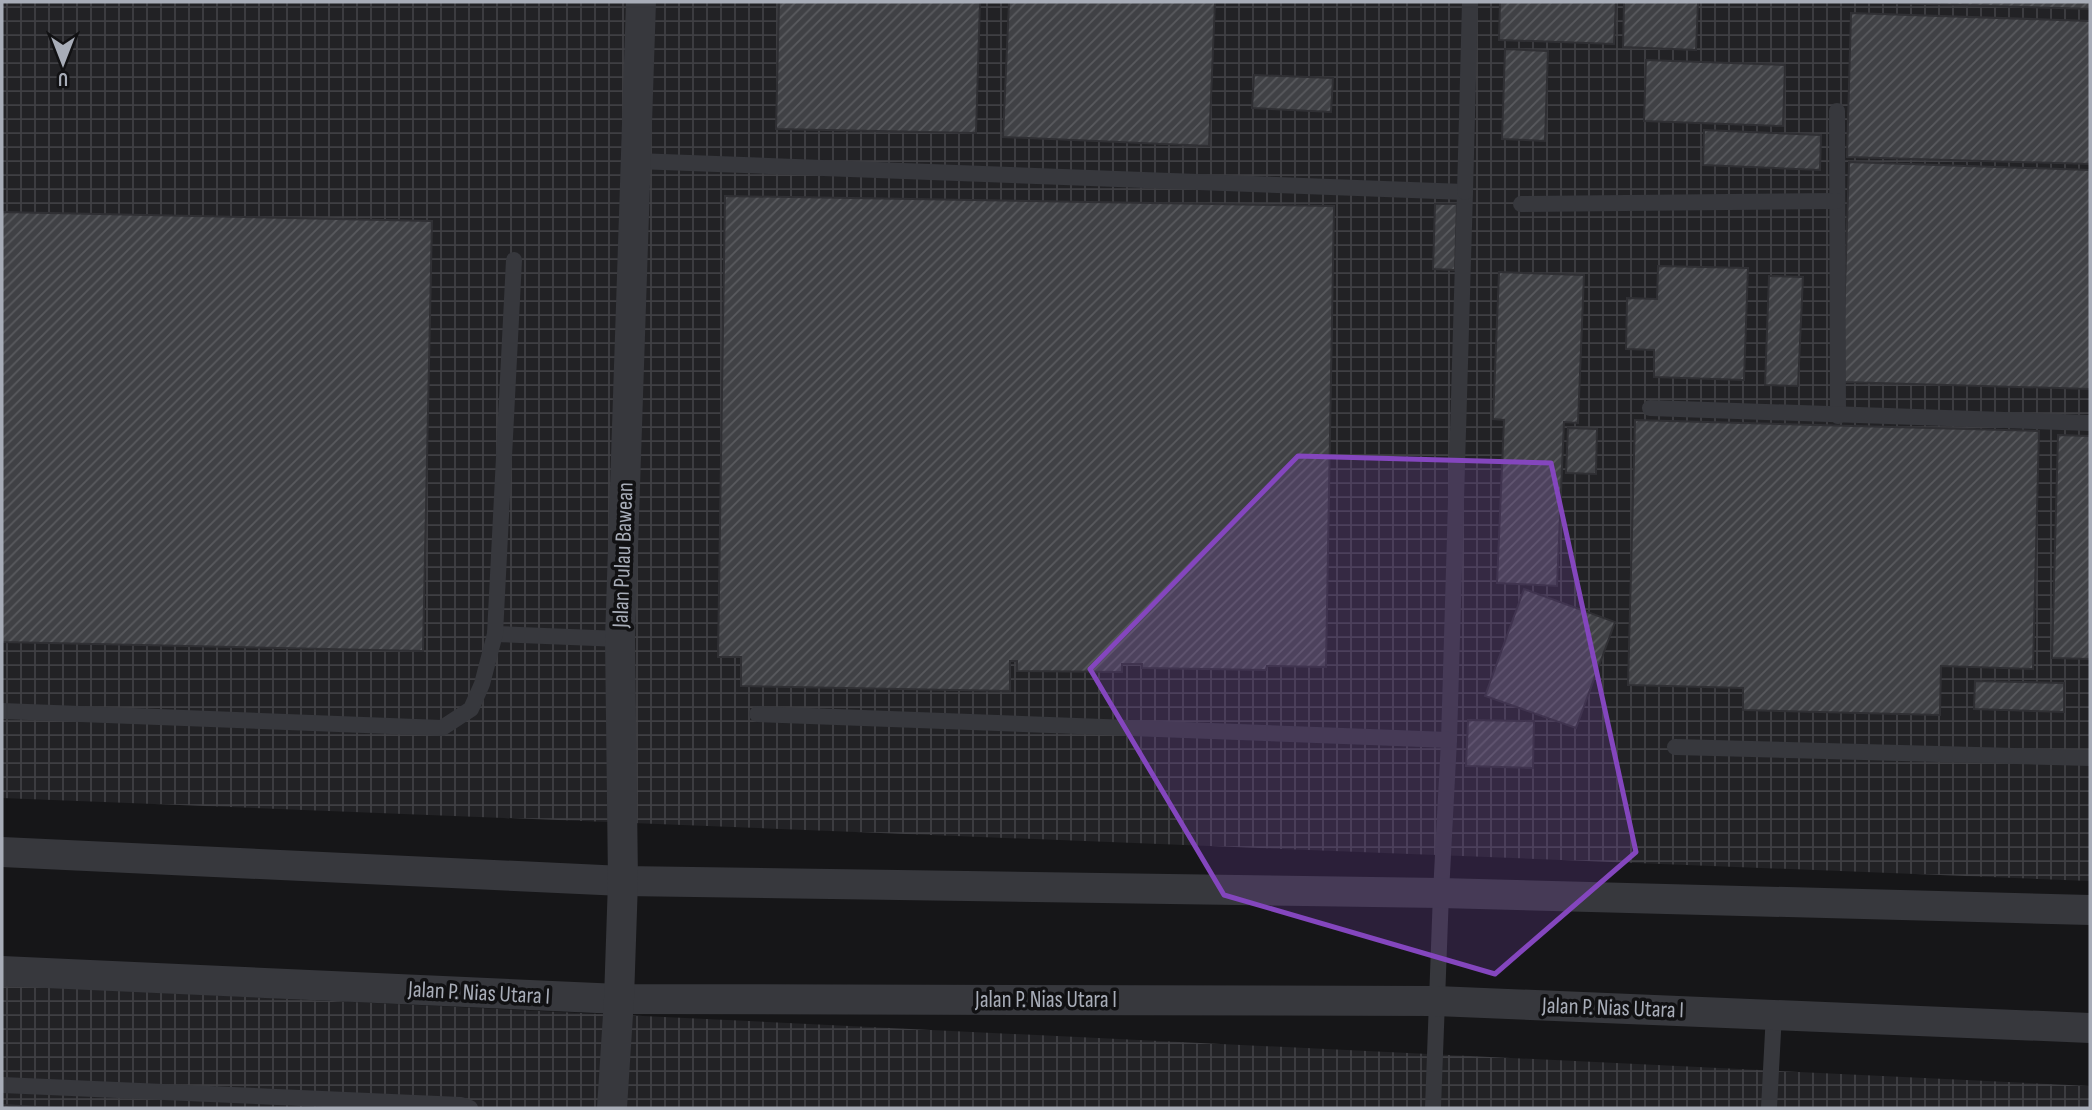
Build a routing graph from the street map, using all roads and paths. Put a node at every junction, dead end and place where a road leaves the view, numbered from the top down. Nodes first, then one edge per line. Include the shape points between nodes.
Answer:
1 (641, 2) edge
2 (1470, 2) edge
3 (1837, 111) dead end
4 (636, 161) junction
5 (1465, 192) junction
6 (1837, 201) junction
7 (1521, 204) dead end
8 (514, 260) dead end
9 (1650, 408) dead end
10 (1838, 416) junction
11 (2090, 423) edge
12 (495, 634) junction
13 (620, 639) junction
14 (2, 711) edge
15 (757, 714) dead end
16 (1449, 740) junction
17 (1675, 747) dead end
18 (2090, 758) edge
19 (2, 852) edge
20 (623, 881) junction
21 (1441, 893) junction
22 (2090, 910) edge
23 (2, 971) edge
24 (619, 999) junction
25 (1436, 1001) junction
26 (1774, 1013) junction
27 (2090, 1028) edge
28 (2, 1085) edge
29 (470, 1108) edge
30 (612, 1108) edge
31 (1433, 1108) edge
32 (1769, 1108) edge

1 - 4 street, Jalan Pulau Bawean
2 - 5 lane
3 - 6 lane
4 - 5 lane
4 - 13 street, Jalan Pulau Bawean
5 - 16 lane
6 - 7 lane
6 - 10 lane
8 - 12 lane
9 - 10 lane
10 - 11 lane
12 - 13 lane
12 - 14 lane via 471,709 442,728
13 - 20 street, Jalan Pulau Bawean
15 - 16 lane
16 - 21 lane
17 - 18 lane
19 - 20 street
20 - 21 street
20 - 24 street, Jalan Pulau Bawean
21 - 22 street
21 - 25 lane
23 - 24 street, Jalan P. Nias Utara I
24 - 25 street, Jalan P. Nias Utara I
24 - 30 street, Jalan Pulau Bawean
25 - 26 street, Jalan P. Nias Utara I
25 - 31 lane
26 - 27 street, Jalan P. Nias Utara I
26 - 32 lane
28 - 29 lane

